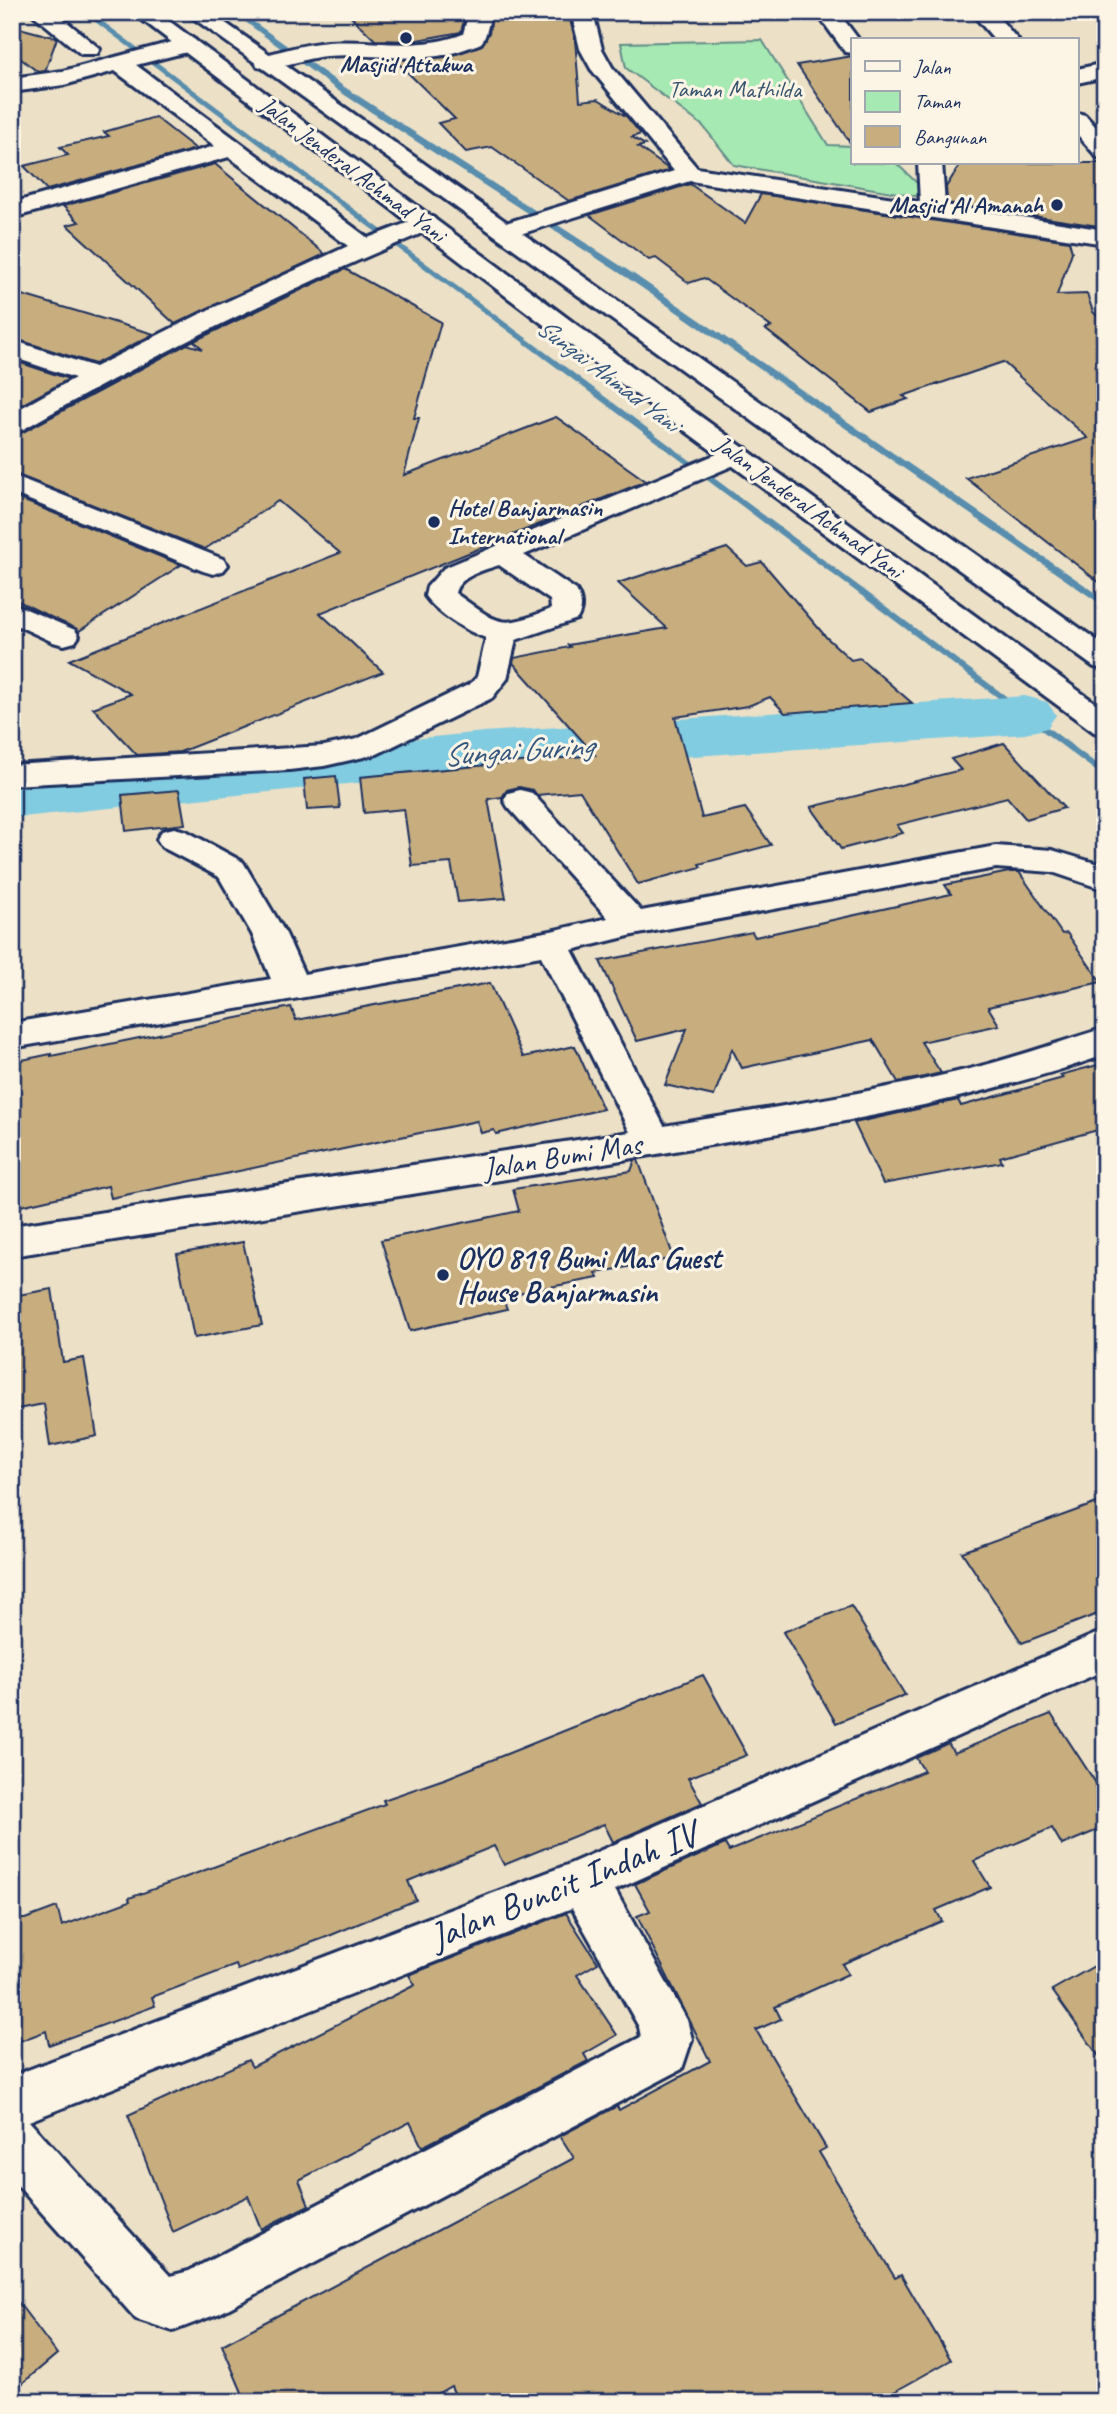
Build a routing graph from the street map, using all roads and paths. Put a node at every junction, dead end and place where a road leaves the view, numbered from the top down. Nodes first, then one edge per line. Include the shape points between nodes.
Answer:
1 (196, 12) edge
2 (480, 12) edge
3 (582, 12) edge
4 (827, 12) edge
5 (982, 12) edge
6 (33, 13) edge
7 (141, 24) edge
8 (1005, 38) edge
9 (172, 42) junction
10 (851, 44) edge
11 (112, 55) junction
12 (62, 56) dead end
13 (285, 57) junction
14 (1105, 70) edge
15 (1078, 76) edge
16 (12, 85) edge
17 (1078, 121) edge
18 (232, 149) junction
19 (1105, 152) edge
20 (930, 164) edge
21 (689, 174) junction
22 (12, 211) edge
23 (933, 212) junction
24 (425, 223) junction
25 (512, 229) junction
26 (1105, 237) edge
27 (366, 248) junction
28 (12, 348) edge
29 (95, 376) junction
30 (12, 424) edge
31 (727, 458) junction
32 (12, 483) edge
33 (502, 554) junction
34 (213, 565) dead end
35 (1017, 597) junction
36 (12, 612) edge
37 (963, 620) junction
38 (502, 634) junction
39 (1068, 634) junction
40 (64, 635) dead end
41 (1015, 658) junction
42 (1105, 660) edge
43 (1105, 725) edge
44 (12, 775) edge
45 (520, 800) dead end
46 (174, 839) dead end
47 (1105, 879) edge
48 (633, 924) junction
49 (551, 943) junction
50 (293, 988) junction
51 (12, 1036) edge
52 (1105, 1041) edge
53 (654, 1142) junction
54 (12, 1241) edge
55 (1105, 1649) edge
56 (583, 1881) junction
57 (12, 2102) edge
58 (12, 2140) edge

1 - 13 main road, Jalan Jenderal Achmad Yani
2 - 13 main road via 473,38 434,51 344,50
3 - 21 main road via 591,49 602,69
4 - 10 main road
5 - 8 main road
6 - 11 main road
7 - 9 main road, Jalan Jenderal Achmad Yani
7 - 11 main road
9 - 11 main road
9 - 24 main road, Jalan Jenderal Achmad Yani
11 - 12 main road
11 - 16 main road via 40,83
11 - 18 main road
13 - 25 main road, Jalan Jenderal Achmad Yani
14 - 15 main road
17 - 19 main road
18 - 22 main road
18 - 27 main road
20 - 23 main road
21 - 23 main road
21 - 25 main road
23 - 26 main road
24 - 27 main road
24 - 31 main road, Jalan Jenderal Achmad Yani
25 - 35 main road, Jalan Jenderal Achmad Yani
27 - 29 main road
28 - 29 main road
29 - 30 main road
31 - 33 main road
31 - 37 main road, Jalan Jenderal Achmad Yani
32 - 34 main road
33 - 38 main road via 462,570 440,588 440,597 488,630
33 - 38 main road via 565,596 567,605 566,613 517,634
35 - 37 main road
35 - 39 main road, Jalan Jenderal Achmad Yani
36 - 40 main road
37 - 41 main road, Jalan Jenderal Achmad Yani
38 - 44 main road via 492,679 481,691 366,747 289,760
39 - 41 main road
39 - 42 main road, Jalan Jenderal Achmad Yani
41 - 43 main road, Jalan Jenderal Achmad Yani
45 - 48 main road
46 - 50 main road via 231,870 269,934
47 - 48 main road via 1057,860 996,857
48 - 49 main road
49 - 50 main road
49 - 53 main road
50 - 51 main road
52 - 53 main road, Jalan Bumi Mas via 953,1086
53 - 54 main road, Jalan Bumi Mas
55 - 56 main road, Jalan Buncit Indah IV
56 - 57 main road, Jalan Buncit Indah IV
56 - 58 main road via 662,2020 667,2039 664,2052 201,2294 173,2304 155,2300

